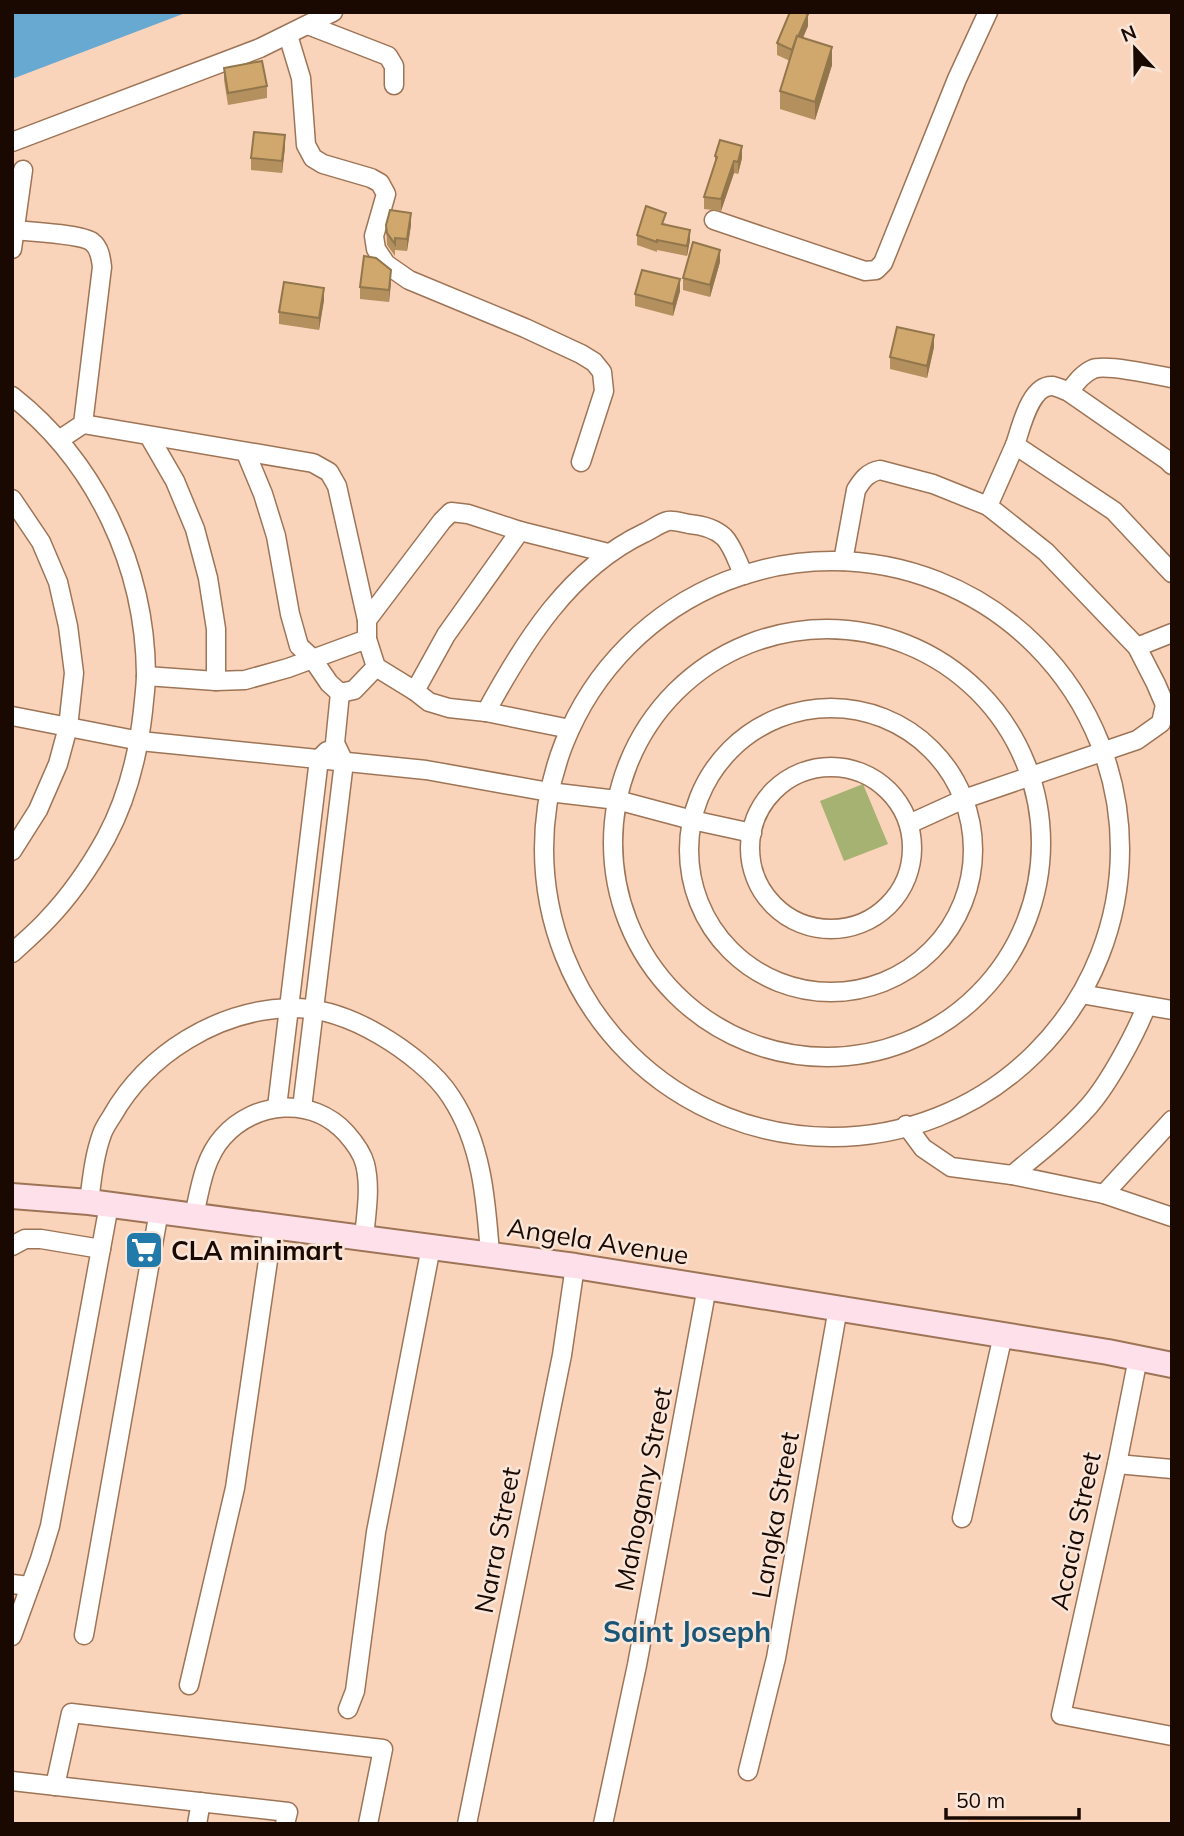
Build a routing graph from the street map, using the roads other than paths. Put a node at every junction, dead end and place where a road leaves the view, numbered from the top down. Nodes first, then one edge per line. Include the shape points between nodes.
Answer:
1 (333, 12) edge
2 (988, 12) edge
3 (309, 25) junction
4 (288, 35) junction
5 (394, 85) dead end
6 (12, 142) edge
7 (23, 170) dead end
8 (714, 220) dead end
9 (15, 230) junction
10 (12, 249) edge
11 (1172, 378) edge
12 (1069, 392) junction
13 (12, 396) edge
14 (83, 424) junction
15 (149, 436) junction
16 (59, 440) junction
17 (1015, 445) junction
18 (246, 453) junction
19 (581, 463) dead end
20 (1172, 465) edge
21 (12, 499) edge
22 (988, 506) junction
23 (520, 531) junction
24 (608, 553) junction
25 (843, 561) junction
26 (1172, 573) edge
27 (744, 575) junction
28 (367, 620) junction
29 (1172, 633) edge
30 (367, 639) junction
31 (1137, 647) junction
32 (312, 658) junction
33 (376, 667) junction
34 (146, 676) junction
35 (216, 681) junction
36 (415, 691) junction
37 (340, 693) junction
38 (486, 712) junction
39 (12, 716) edge
40 (68, 727) junction
41 (570, 729) junction
42 (140, 741) junction
43 (335, 743) junction
44 (1107, 751) junction
45 (319, 759) junction
46 (344, 762) junction
47 (1032, 776) junction
48 (549, 792) junction
49 (964, 799) junction
50 (617, 800) junction
51 (692, 820) junction
52 (909, 824) junction
53 (752, 833) junction
54 (12, 851) edge
55 (12, 953) edge
56 (1081, 994) junction
57 (289, 1007) junction
58 (1146, 1007) junction
59 (1172, 1010) edge
60 (315, 1011) junction
61 (277, 1107) junction
62 (302, 1108) junction
63 (1172, 1120) edge
64 (906, 1125) junction
65 (1012, 1175) junction
66 (1104, 1194) junction
67 (12, 1196) edge
68 (99, 1203) junction
69 (159, 1211) junction
70 (194, 1216) junction
71 (1172, 1217) edge
72 (273, 1226) junction
73 (364, 1238) junction
74 (12, 1246) edge
75 (431, 1247) junction
76 (101, 1249) junction
77 (490, 1254) junction
78 (575, 1266) junction
79 (708, 1287) junction
80 (838, 1308) junction
81 (1003, 1335) junction
82 (1138, 1358) junction
83 (1172, 1365) edge
84 (1117, 1464) junction
85 (1172, 1469) edge
86 (962, 1518) dead end
87 (21, 1585) edge
88 (84, 1635) dead end
89 (12, 1636) edge
90 (189, 1685) dead end
91 (348, 1709) dead end
92 (1172, 1736) edge
93 (748, 1772) dead end
94 (12, 1781) edge
95 (55, 1786) junction
96 (201, 1802) junction
97 (197, 1824) edge
98 (285, 1824) edge
99 (368, 1824) edge
100 (467, 1824) edge
101 (603, 1824) edge

1 - 3 street
2 - 8 street via 883,263 876,270 865,271
3 - 4 street
3 - 5 street via 388,56 394,66
4 - 6 street
4 - 19 street via 301,78 306,145 313,158 371,178 386,194 374,236 386,264 409,280 581,354 602,372 604,391
7 - 9 street
9 - 10 street
9 - 14 street via 78,238 92,242 100,253
11 - 12 street via 1096,368 1080,377
12 - 17 street via 1052,386 1041,388 1033,396
12 - 20 street
13 - 16 street
14 - 15 street
14 - 16 street
15 - 18 street
15 - 35 street via 195,529 216,629
16 - 34 street via 96,493 132,575 143,625
17 - 22 street
17 - 26 street via 1114,512
18 - 28 street via 313,463 329,471 337,486
18 - 32 street via 276,536 299,646
21 - 40 street via 41,542 58,582 74,673
22 - 25 street via 933,484 872,471 856,490
22 - 31 street via 1046,552
23 - 24 street
23 - 28 street via 452,512
23 - 36 street via 446,635
24 - 27 street via 668,521 697,525 715,530 726,540
24 - 38 street via 542,620
25 - 27 street via 788,565
25 - 44 street via 910,572 946,584 1013,624 1066,680
27 - 41 street via 659,619 624,651 594,688
28 - 30 street
29 - 31 street
30 - 32 street
30 - 33 street
31 - 44 street via 1165,705 1161,723 1137,740
32 - 35 street via 260,677
32 - 37 street
33 - 36 street
33 - 37 street via 354,690
34 - 35 street
34 - 42 street
36 - 38 street via 429,702 449,708
37 - 43 street
38 - 41 street
39 - 40 street
40 - 42 street
40 - 54 street via 58,764
41 - 48 street
42 - 45 street
42 - 55 street via 127,790 107,837 48,920
43 - 45 street
43 - 46 street
44 - 47 street
44 - 56 street via 1120,828 1120,870 1101,951
45 - 46 street
45 - 57 street
46 - 48 street via 426,770
46 - 60 street
47 - 49 street
47 - 50 street via 1013,735 990,703 961,675 892,639 853,630 813,630 774,636 736,649 672,695 628,762
47 - 50 street via 1042,832 1035,895 1011,953 992,979 970,1002 918,1036 888,1048 825,1057 794,1054 734,1036 681,1001 660,978 637,942 618,894 613,863
48 - 50 street
48 - 64 street via 544,866 557,939 589,1006 638,1063 699,1104 769,1130 844,1136
49 - 51 street via 948,767 923,741 894,722 859,710 824,708 788,714 756,729 728,752 706,781
49 - 51 street via 974,851 971,877 951,927 934,948 890,979 838,992 785,985 739,959 720,940 695,893 689,867
49 - 52 street
50 - 51 street
51 - 53 street
52 - 53 street via 888,789 871,777 831,767 810,770 774,791 761,807
52 - 53 street via 913,844 905,883 880,914 842,929 803,924 770,902 752,866
56 - 58 street
56 - 64 street via 1040,1047 1013,1072 951,1110
57 - 60 street
57 - 61 street
57 - 68 street via 204,1029 141,1075 102,1132 94,1162
58 - 59 street
58 - 65 street via 1091,1104
60 - 62 street
60 - 77 street via 342,1016 391,1041 451,1095 480,1166
61 - 62 street
61 - 70 street via 256,1112 221,1139 202,1179
62 - 73 street via 340,1126 364,1161 369,1182
63 - 66 street
64 - 65 street via 922,1148 951,1167
65 - 66 street
66 - 71 street
67 - 68 main road, Angela Avenue
68 - 69 main road, Angela Avenue
68 - 76 street
69 - 70 main road, Angela Avenue
69 - 88 street
70 - 72 main road, Angela Avenue
72 - 73 main road, Angela Avenue
72 - 90 street via 235,1488
73 - 75 main road, Angela Avenue
74 - 76 street via 25,1239 41,1239
75 - 77 main road, Angela Avenue
75 - 91 street via 376,1532 355,1691
76 - 87 street via 50,1526 40,1559
77 - 78 main road, Angela Avenue
78 - 79 main road, Angela Avenue
78 - 100 street, Narra Street via 562,1355
79 - 80 main road, Angela Avenue
79 - 101 street, Mahogany Street
80 - 81 main road, Angela Avenue
80 - 93 street, Langka Street via 776,1658
81 - 82 main road, Angela Avenue
81 - 86 street
82 - 83 main road, Angela Avenue
82 - 84 street, Acacia Street
84 - 85 street
84 - 92 street, Acacia Street via 1061,1715
87 - 89 street
94 - 95 street
95 - 96 street
95 - 99 street via 71,1713 383,1749
96 - 97 street
96 - 98 street via 288,1812

